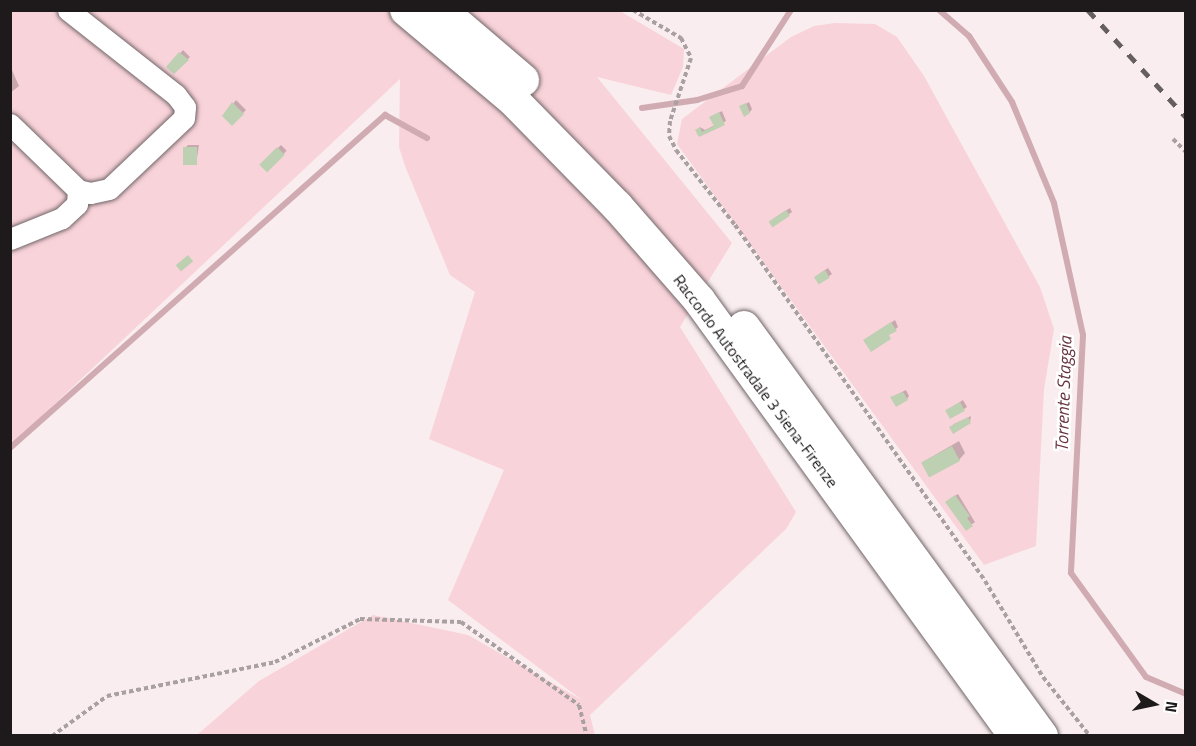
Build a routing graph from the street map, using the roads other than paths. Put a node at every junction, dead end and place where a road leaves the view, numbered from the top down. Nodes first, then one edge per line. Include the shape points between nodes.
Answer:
1 (68, 10) edge
2 (406, 10) edge
3 (441, 10) edge
4 (10, 124) edge
5 (78, 190) junction
6 (10, 238) edge
7 (1015, 735) edge
8 (1042, 735) edge

1 - 5 lane via 176,95 185,107 184,118 109,189 90,193
2 - 7 highway, Raccordo Autostradale 3 Siena-Firenze via 514,101 617,206 699,300
3 - 8 highway, Raccordo Autostradale 3 Siena-Firenze via 525,82 714,285
4 - 5 lane
5 - 6 lane via 77,204 62,218

